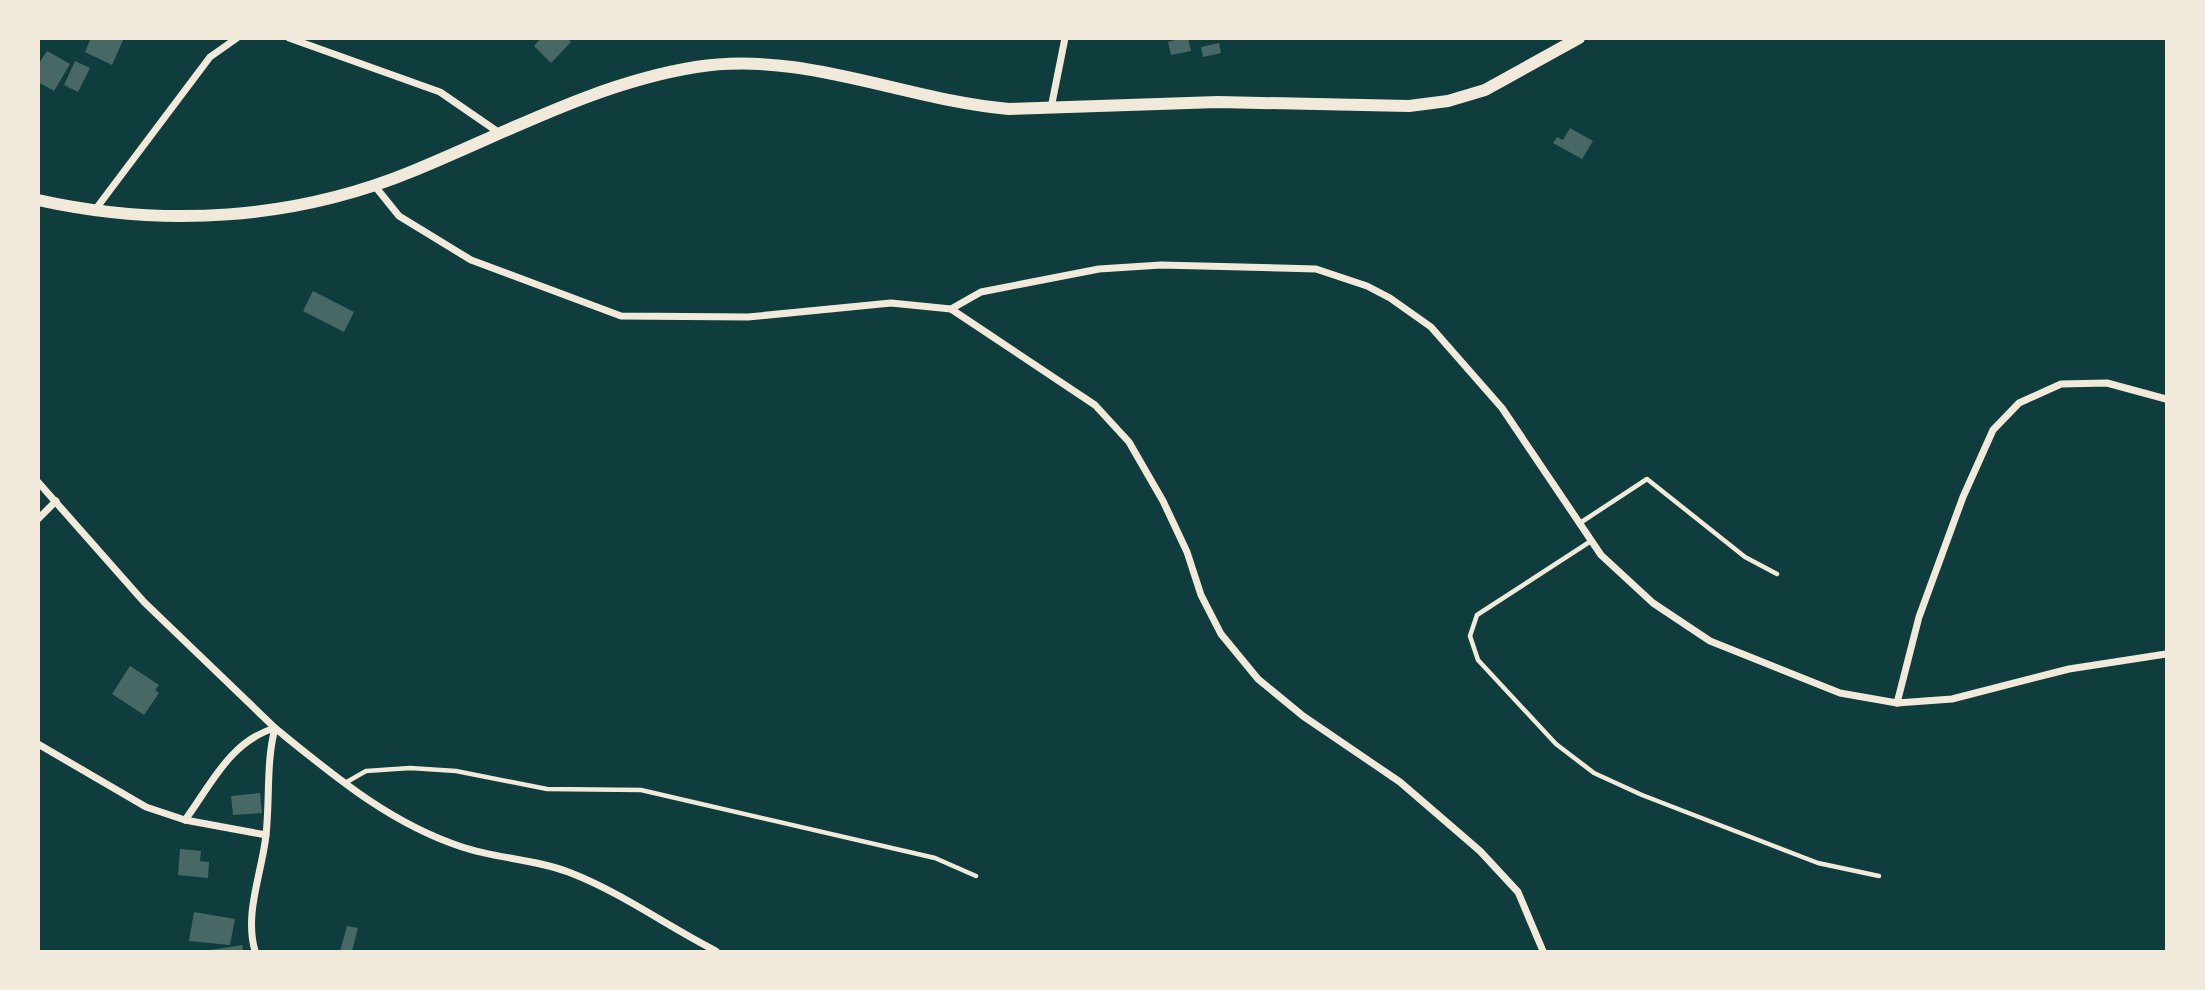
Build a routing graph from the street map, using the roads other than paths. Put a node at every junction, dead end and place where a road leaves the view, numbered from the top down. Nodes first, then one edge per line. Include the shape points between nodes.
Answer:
1 (237, 38) edge
2 (289, 38) edge
3 (1065, 38) edge
4 (1579, 38) edge
5 (1051, 108) junction
6 (501, 134) junction
7 (374, 185) junction
8 (38, 201) edge
9 (95, 211) junction
10 (951, 309) junction
11 (2166, 399) edge
12 (38, 482) edge
13 (56, 500) junction
14 (38, 519) edge
15 (1580, 523) junction
16 (1591, 541) junction
17 (1777, 574) dead end
18 (2166, 654) edge
19 (1897, 703) junction
20 (275, 728) junction
21 (38, 744) edge
22 (344, 784) junction
23 (185, 820) junction
24 (266, 835) junction
25 (976, 876) dead end
26 (1879, 876) dead end
27 (703, 949) edge
28 (255, 951) edge
29 (716, 951) edge
30 (1544, 951) edge

1 - 9 street via 210,57
2 - 6 street via 440,92
3 - 5 street
4 - 5 main road via 1485,90 1448,101 1409,106 1218,102
5 - 6 main road via 975,106 824,72 738,64 649,76
6 - 7 main road
7 - 9 main road via 300,205 228,215 162,217
7 - 10 street via 399,216 471,260 621,316 748,317 891,303
8 - 9 main road
10 - 15 street via 981,292 1099,269 1161,265 1316,269 1342,276 1390,298 1449,345 1502,408
10 - 30 street via 1095,405 1129,442 1163,500 1221,634 1267,687 1401,782 1480,851 1518,892
11 - 19 street via 2107,383 2061,384 2019,403 1993,430 1919,617
12 - 13 street
13 - 14 street
13 - 20 street via 144,602
15 - 16 street
15 - 17 lane via 1647,478 1745,557
16 - 19 street via 1635,588 1710,641 1840,693
16 - 26 lane via 1477,615 1470,636 1478,660 1556,744 1606,779 1818,863
18 - 19 street via 2069,669 1952,699
20 - 22 street
20 - 23 street via 250,738 234,751
20 - 24 street
21 - 23 street via 125,797
22 - 25 lane via 376,770 435,769 527,787 667,793 936,858
22 - 27 street via 407,824 462,847 533,862 593,882
23 - 24 street
24 - 28 street via 256,880 251,940
27 - 29 street

